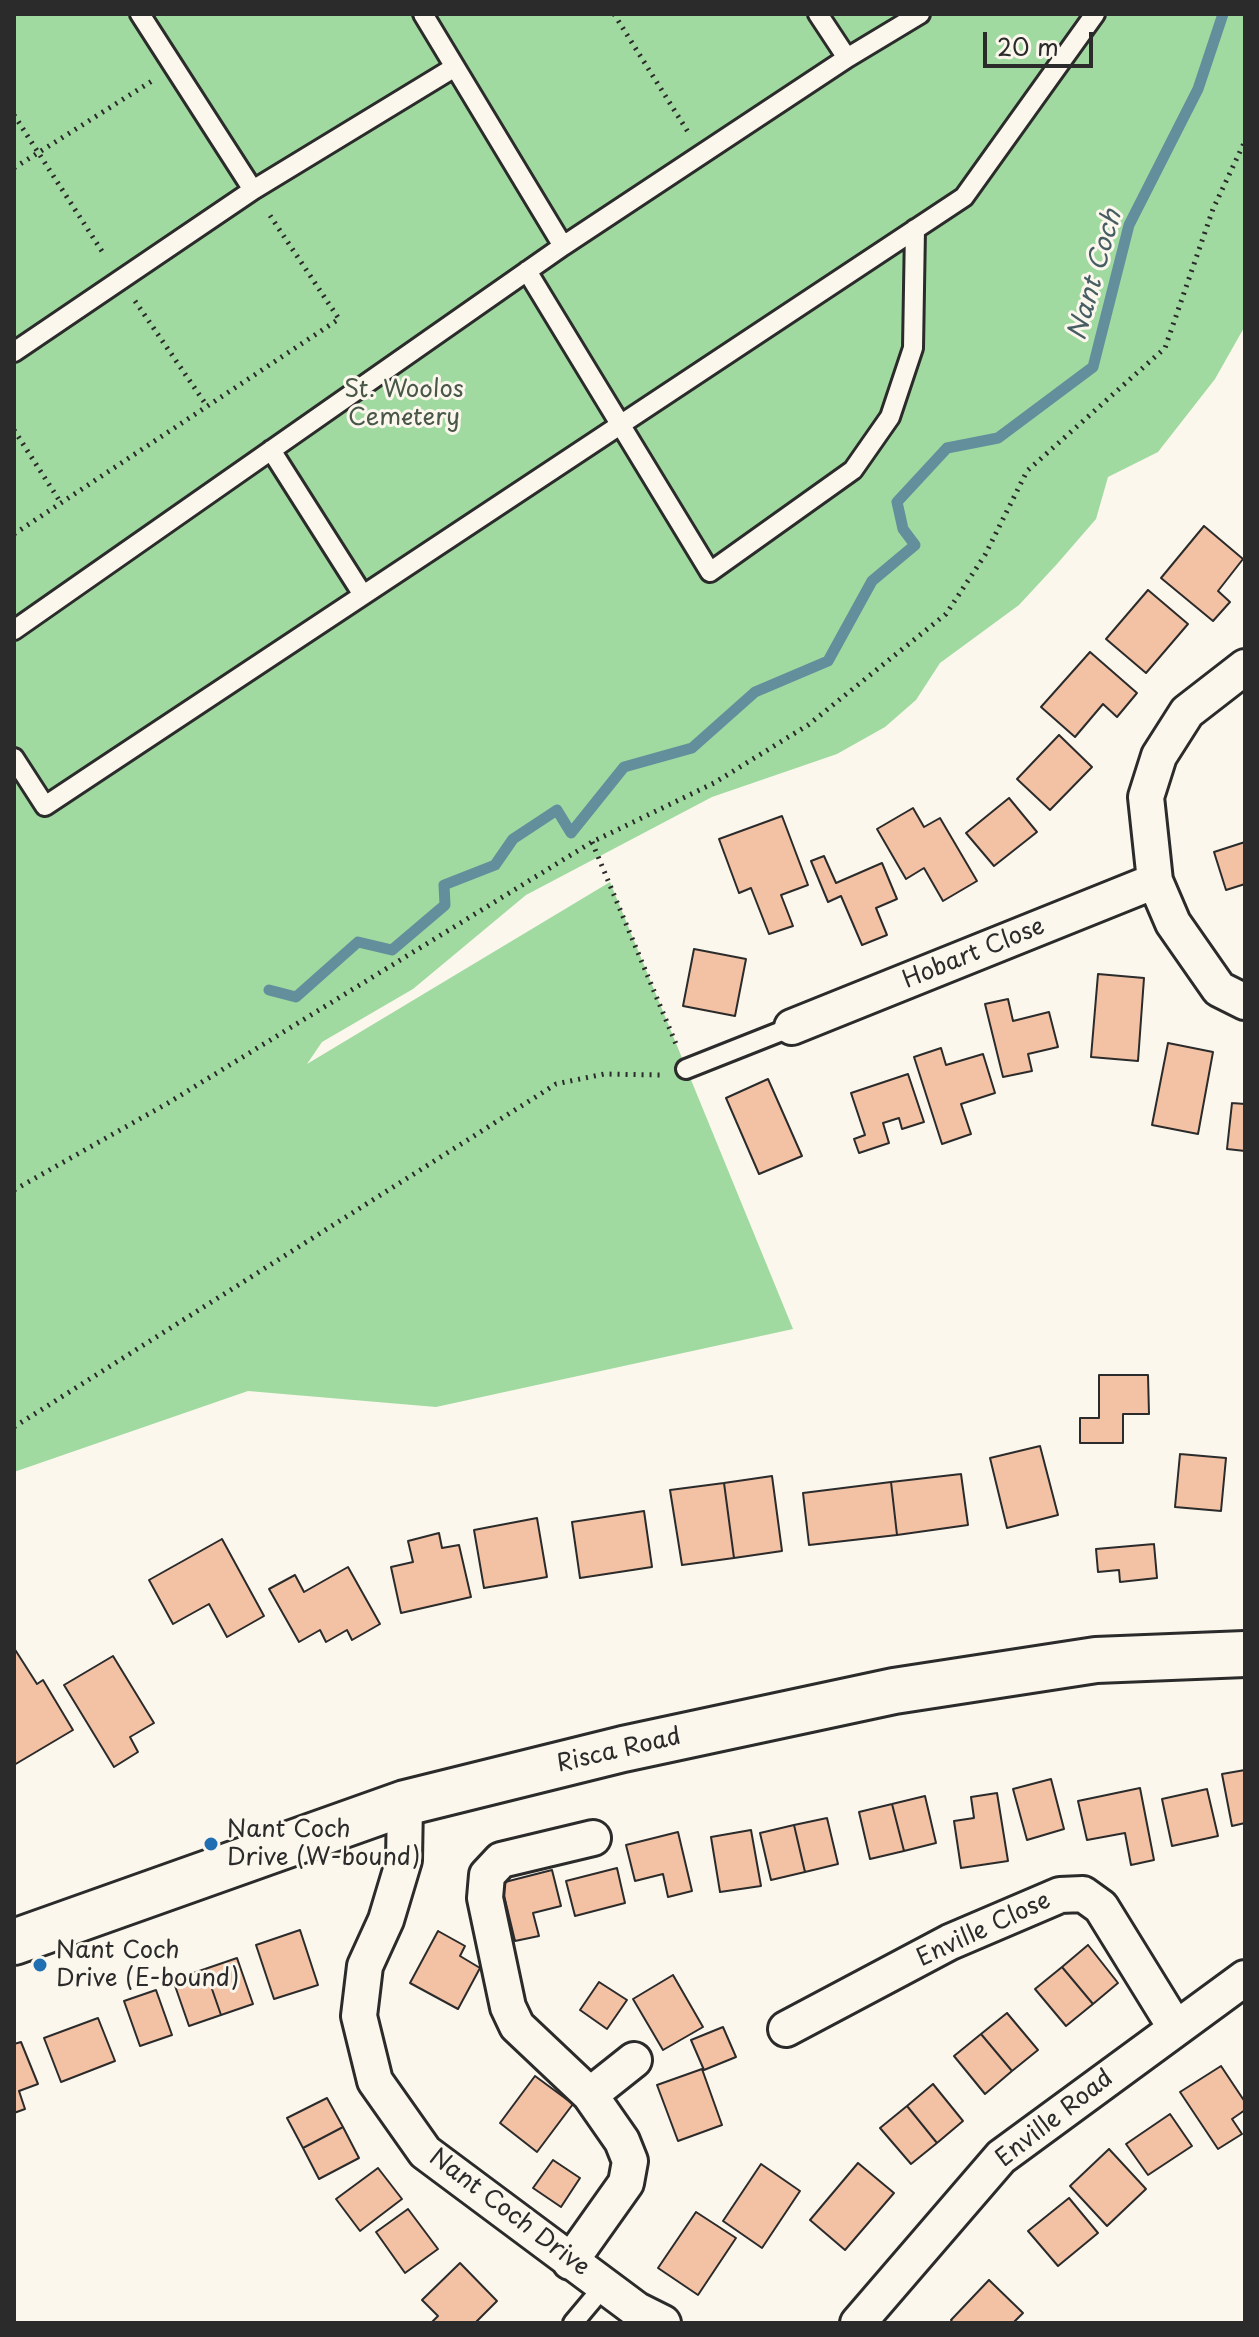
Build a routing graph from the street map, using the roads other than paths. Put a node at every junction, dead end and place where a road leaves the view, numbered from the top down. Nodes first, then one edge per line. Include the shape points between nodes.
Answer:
1 (140, 14) edge
2 (423, 14) edge
3 (818, 14) edge
4 (920, 14) edge
5 (1095, 14) edge
6 (1081, 23) edge
7 (847, 58) junction
8 (455, 67) junction
9 (253, 190) junction
10 (915, 229) junction
11 (563, 246) junction
12 (527, 271) junction
13 (14, 352) edge
14 (620, 425) junction
15 (271, 450) junction
16 (363, 595) junction
17 (14, 630) edge
18 (1245, 667) edge
19 (14, 758) edge
20 (1155, 881) junction
21 (1245, 1002) edge
22 (792, 1027) joint
23 (686, 1069) road end
24 (1245, 1654) edge
25 (405, 1803) junction
26 (593, 1838) dead end
27 (14, 1942) edge
28 (1245, 1978) edge
29 (1175, 2027) junction
30 (786, 2029) dead end
31 (634, 2060) dead end
32 (590, 2095) junction
33 (570, 2262) junction
34 (604, 2286) junction
35 (573, 2323) edge
36 (663, 2323) edge
37 (858, 2323) edge

1 - 9 lane
2 - 8 lane
3 - 7 lane
4 - 7 lane
5 - 6 lane
6 - 10 lane via 964,197
7 - 11 lane
8 - 9 lane
8 - 11 lane
9 - 13 lane
10 - 14 lane
10 - 14 lane via 913,348 890,417 853,470 710,572
11 - 12 lane
12 - 14 lane
12 - 15 lane
14 - 16 lane
15 - 16 lane
15 - 17 lane
16 - 19 lane via 45,806
18 - 20 street via 1187,712 1159,756 1146,797
20 - 21 street via 1173,923 1219,989
20 - 22 street, Hobart Close
22 - 23 lane
24 - 25 main road, Risca Road via 1096,1660 894,1691
25 - 27 main road, Risca Road
25 - 33 street, Nant Coch Drive via 404,1860 365,1966 359,2016 375,2081 425,2152
26 - 32 street via 501,1860 487,1875 485,1898 508,2007 517,2026
28 - 29 street, Enville Road
29 - 30 street, Enville Close via 1101,1907 1083,1894 1060,1895 950,1942
29 - 37 street, Enville Road via 1001,2157
31 - 32 street
32 - 33 street via 630,2161 626,2183
33 - 34 street, Nant Coch Drive
34 - 35 lane
34 - 36 street, Nant Coch Drive

